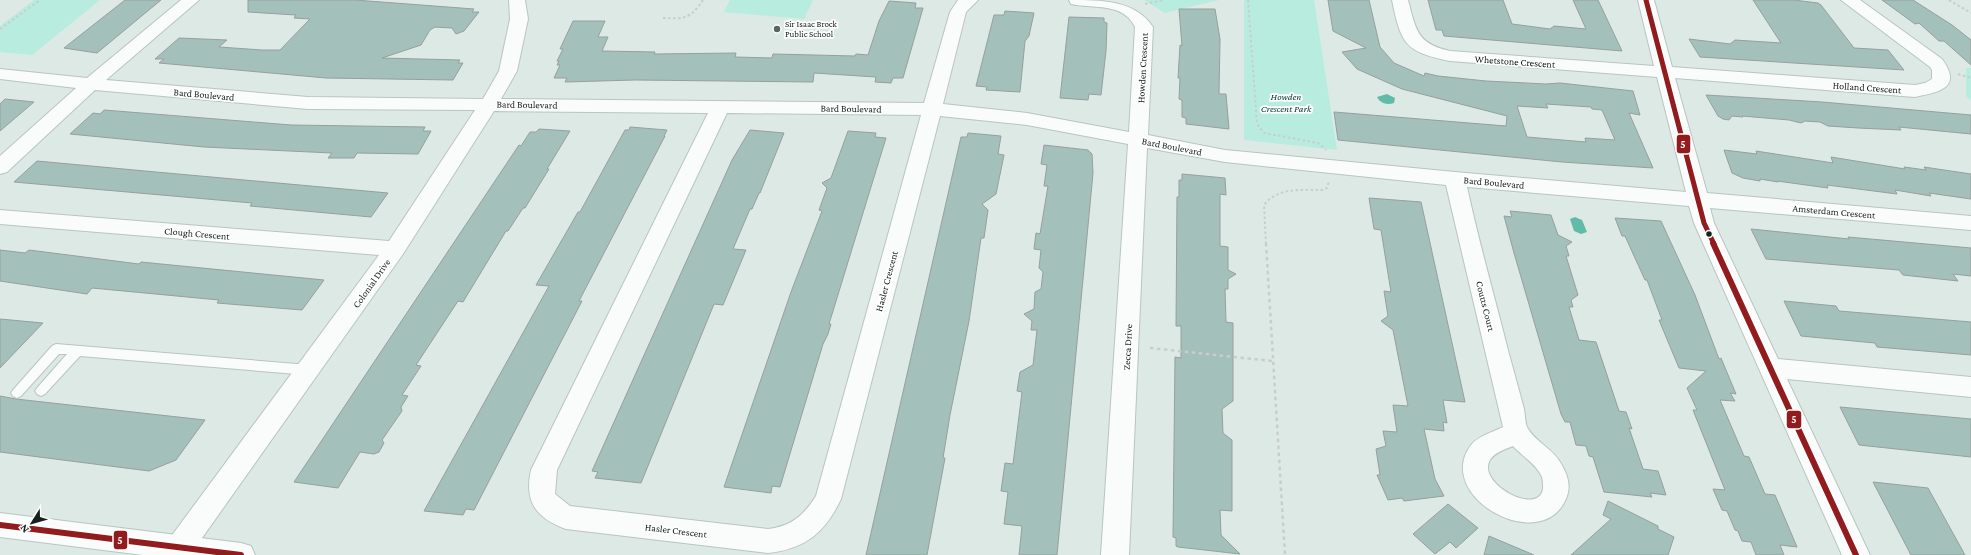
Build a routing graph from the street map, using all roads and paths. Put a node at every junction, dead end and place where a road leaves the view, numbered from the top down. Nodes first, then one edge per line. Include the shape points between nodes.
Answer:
1 (40, 0) edge
2 (191, 0) edge
3 (517, 0) edge
4 (703, 0) edge
5 (970, 0) edge
6 (1077, 0) edge
7 (1164, 0) edge
8 (1248, 0) edge
9 (1400, 0) edge
10 (1646, 0) edge
11 (1849, 0) edge
12 (1950, 0) edge
13 (1145, 4) dead end
14 (1971, 14) edge
15 (663, 18) dead end
16 (0, 29) edge
17 (1664, 72) junction
18 (0, 74) edge
19 (91, 84) junction
20 (489, 104) junction
21 (720, 107) junction
22 (931, 109) junction
23 (1138, 139) junction
24 (1326, 153) dead end
25 (0, 167) edge
26 (1455, 179) junction
27 (1329, 181) dead end
28 (1698, 199) junction
29 (0, 217) edge
30 (1971, 223) edge
31 (395, 249) junction
32 (1150, 348) dead end
33 (77, 351) junction
34 (1272, 361) junction
35 (1772, 368) junction
36 (309, 370) junction
37 (1971, 387) edge
38 (41, 391) dead end
39 (17, 392) dead end
40 (1517, 432) dead end
41 (0, 525) edge
42 (180, 547) junction
43 (241, 555) edge
44 (1115, 555) edge
45 (1285, 555) edge
46 (1856, 555) edge

1 - 16 path
2 - 19 street
3 - 20 street, Colonial Drive via 518,19 508,71
4 - 15 path via 703,3 684,19
5 - 22 street via 962,5 958,12
6 - 23 street, Howden Crescent via 1120,5 1129,8 1142,19 1144,26
7 - 13 path
8 - 24 path via 1257,124 1264,133 1270,135 1322,145
9 - 17 street, Whetstone Crescent via 1411,40 1431,52 1450,56
10 - 17 street
11 - 17 street, Holland Crescent via 1936,63 1941,70 1941,81 1931,88 1915,91
12 - 14 path
17 - 28 street
18 - 19 street, Bard Boulevard
19 - 20 street, Bard Boulevard via 308,103
19 - 25 street
20 - 21 street, Bard Boulevard
20 - 31 street, Colonial Drive
21 - 22 street, Bard Boulevard
21 - 22 street, Hasler Crescent via 544,470 541,483 543,499 553,510 566,517 768,541 782,540 808,526 819,514 828,499
22 - 23 street, Bard Boulevard via 1027,119
23 - 26 street, Bard Boulevard via 1225,156
23 - 44 street, Zecca Drive
26 - 28 street, Bard Boulevard
26 - 40 street, Coutts Court
27 - 34 path via 1327,188 1322,190 1275,194 1267,198 1264,205
28 - 30 street, Amsterdam Crescent
28 - 35 street via 1704,223
29 - 31 street, Clough Crescent
31 - 36 street, Colonial Drive
32 - 34 path
33 - 36 lane
33 - 38 lane
33 - 39 lane via 56,349
34 - 45 path
35 - 37 street
35 - 46 street
36 - 42 street, Colonial Drive
41 - 42 street
42 - 43 street

